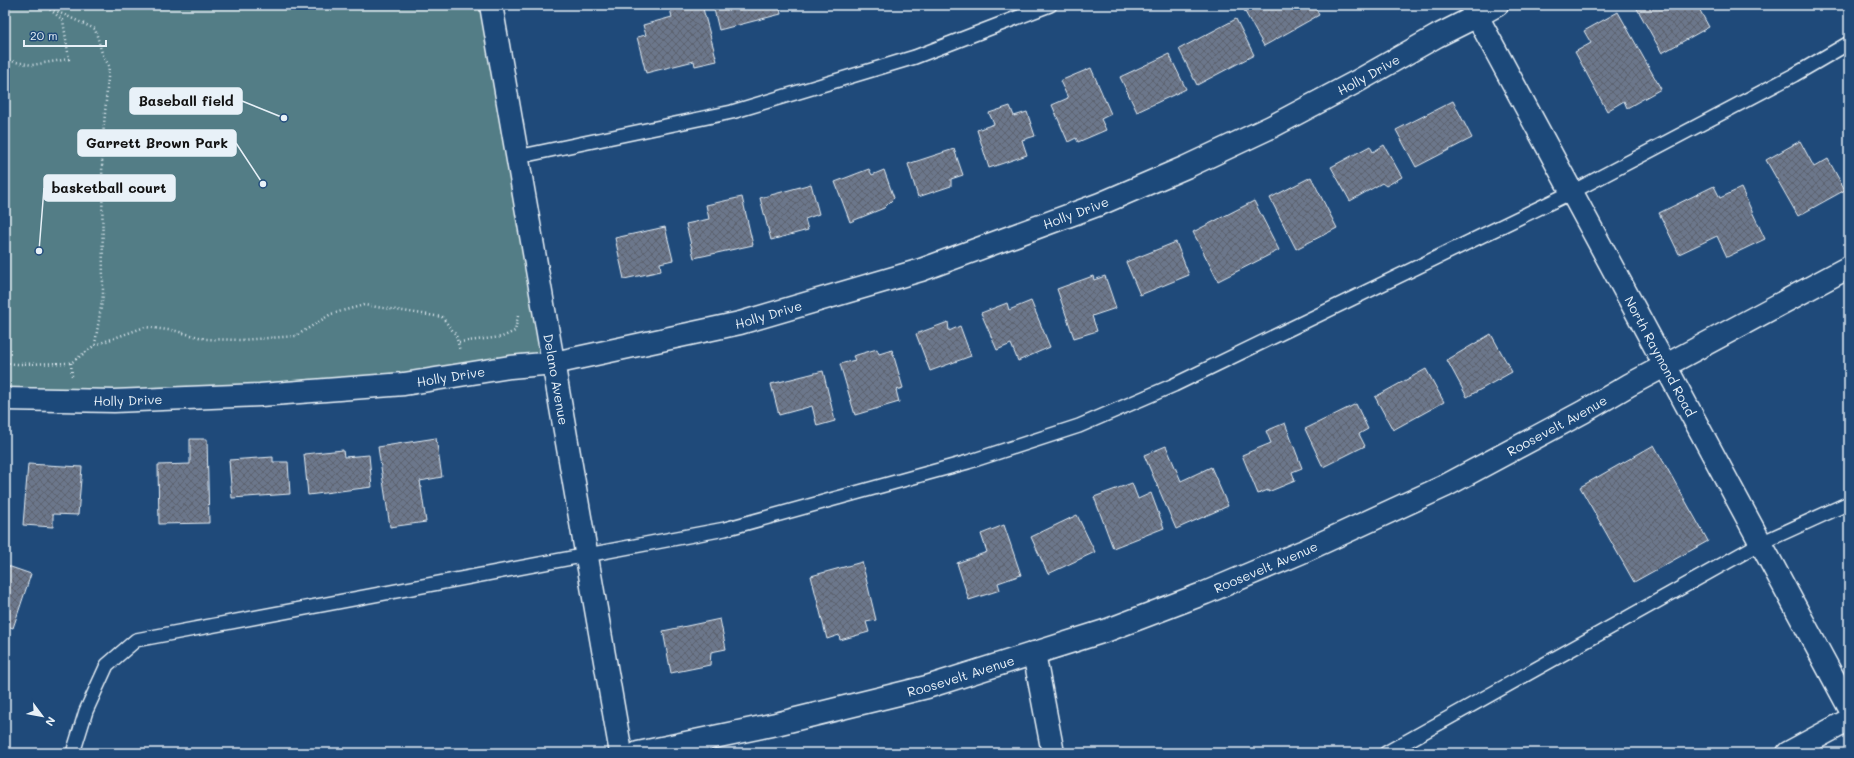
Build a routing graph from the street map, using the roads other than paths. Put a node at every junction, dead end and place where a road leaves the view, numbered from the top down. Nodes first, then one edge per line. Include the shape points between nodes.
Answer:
1 (491, 5) edge
2 (1050, 5) edge
3 (1497, 5) edge
4 (1474, 10) edge
5 (1849, 43) edge
6 (517, 157) junction
7 (1572, 192) junction
8 (1849, 267) edge
9 (554, 363) junction
10 (1666, 366) junction
11 (5, 399) edge
12 (1849, 503) edge
13 (1761, 543) junction
14 (587, 556) junction
15 (1034, 653) junction
16 (1849, 707) edge
17 (1849, 720) edge
18 (73, 753) edge
19 (621, 753) edge
20 (638, 753) edge
21 (1053, 753) edge
22 (1386, 753) edge
23 (1788, 753) edge

1 - 6 street, Delano Avenue
2 - 6 lane via 915,57 732,112
3 - 4 street, Holly Drive
4 - 7 street, North Raymond Road
4 - 9 street, Holly Drive via 1437,36 1271,127 1143,186 1055,221 921,270 740,323
5 - 7 lane
6 - 9 street, Delano Avenue
7 - 10 street, North Raymond Road
7 - 14 lane via 1174,385 1079,426 968,462 726,530
8 - 10 street, Roosevelt Avenue
9 - 11 street, Holly Drive via 404,384 260,395 114,401
9 - 14 street, Delano Avenue
10 - 13 street, North Raymond Road
10 - 15 street, Roosevelt Avenue via 1491,462 1350,531 1205,593 1108,630
12 - 13 lane
13 - 16 street, North Raymond Road
13 - 22 lane
14 - 18 lane via 136,640 107,665 86,712
14 - 19 street, Delano Avenue
15 - 20 street, Roosevelt Avenue via 927,687 876,700
15 - 21 street
17 - 23 street

